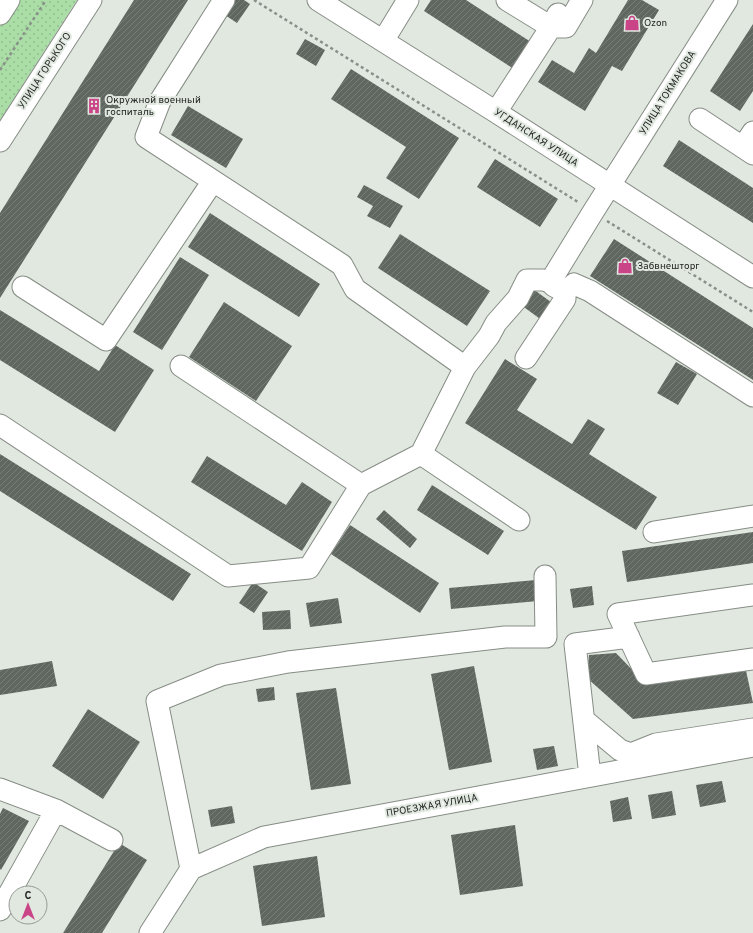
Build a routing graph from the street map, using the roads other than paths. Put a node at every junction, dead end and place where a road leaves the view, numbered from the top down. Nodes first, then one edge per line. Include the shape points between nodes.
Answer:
1 (9, 0) edge
2 (91, 0) edge
3 (224, 0) edge
4 (318, 0) edge
5 (408, 0) edge
6 (507, 0) edge
7 (566, 0) edge
8 (582, 0) edge
9 (727, 0) edge
10 (0, 14) edge
11 (550, 27) junction
12 (383, 41) junction
13 (496, 112) junction
14 (700, 119) dead end
15 (0, 141) edge
16 (750, 144) edge
17 (213, 180) junction
18 (609, 186) junction
19 (753, 277) edge
20 (23, 287) dead end
21 (557, 287) junction
22 (526, 358) dead end
23 (181, 366) dead end
24 (465, 367) junction
25 (753, 396) edge
26 (0, 425) edge
27 (421, 454) junction
28 (361, 485) junction
29 (753, 516) edge
30 (519, 520) dead end
31 (654, 532) dead end
32 (545, 576) dead end
33 (753, 595) edge
34 (629, 636) junction
35 (753, 659) edge
36 (584, 720) junction
37 (753, 728) edge
38 (753, 746) edge
39 (590, 776) junction
40 (0, 789) edge
41 (56, 810) junction
42 (112, 840) dead end
43 (191, 869) junction
44 (0, 910) edge
45 (157, 931) edge

1 - 10 street
2 - 15 street, УЛИЦА ГОРЬКОГО
3 - 17 street via 160,101 146,137
4 - 12 street, УГДАНСКАЯ УЛИЦА
5 - 12 street
6 - 11 street
7 - 11 street
8 - 11 street via 566,27
9 - 18 street, УЛИЦА ТОКМАКОВА
11 - 13 street
12 - 13 street, УГДАНСКАЯ УЛИЦА
13 - 18 street, УГДАНСКАЯ УЛИЦА
14 - 16 street
17 - 20 street via 106,340
17 - 24 street via 342,265 355,289
18 - 19 street, УГДАНСКАЯ УЛИЦА
18 - 21 street, УЛИЦА ТОКМАКОВА via 592,212
21 - 22 street, УЛИЦА ТОКМАКОВА via 565,299
21 - 24 street via 543,280 527,280 518,298
21 - 25 street via 574,284 590,291
23 - 28 street
24 - 27 street
26 - 28 street via 228,576 309,568
27 - 28 street
27 - 30 street
29 - 31 street
32 - 43 street via 546,637 505,637 288,662 221,675 157,701
33 - 34 street via 618,614
34 - 35 street via 646,674
34 - 36 street via 575,644
36 - 37 street via 620,750 631,754 656,744
36 - 39 street
38 - 39 street, ПРОЕЗЖАЯ УЛИЦА
39 - 43 street, ПРОЕЗЖАЯ УЛИЦА via 264,837
40 - 41 street
41 - 42 street
41 - 44 street
43 - 45 street

